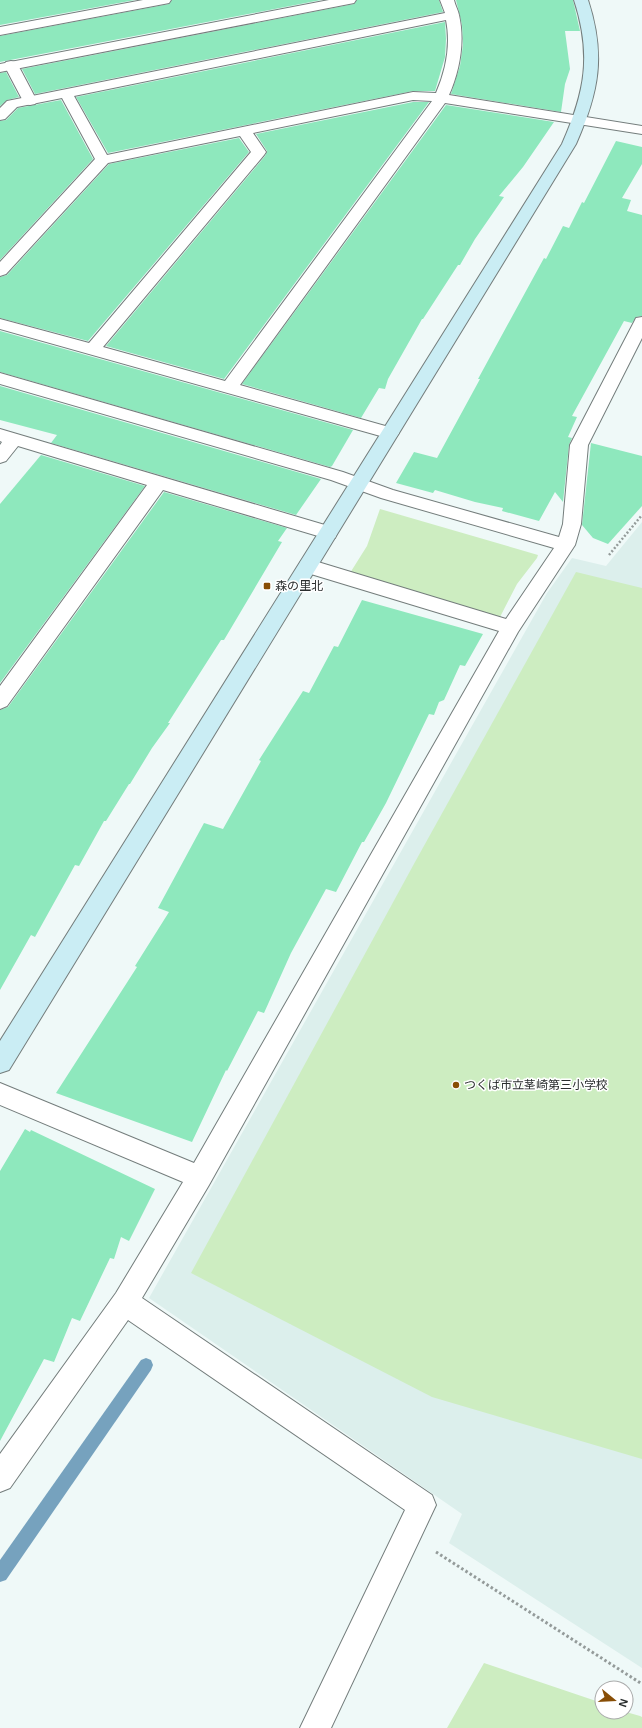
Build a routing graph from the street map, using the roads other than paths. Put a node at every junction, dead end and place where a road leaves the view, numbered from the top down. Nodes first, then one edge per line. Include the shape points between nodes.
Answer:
1 (164, 0) edge
2 (349, 0) edge
3 (447, 0) edge
4 (581, 0) edge
5 (137, 2) edge
6 (453, 16) junction
7 (0, 31) edge
8 (160, 37) junction
9 (6, 66) edge
10 (66, 93) junction
11 (441, 98) junction
12 (30, 101) junction
13 (0, 116) edge
14 (580, 120) junction
15 (642, 130) edge
16 (244, 132) junction
17 (103, 160) junction
18 (0, 271) edge
19 (642, 322) edge
20 (0, 324) edge
21 (92, 350) junction
22 (0, 378) edge
23 (228, 388) junction
24 (390, 433) junction
25 (7, 437) edge
26 (0, 456) edge
27 (159, 482) junction
28 (360, 482) junction
29 (328, 533) junction
30 (566, 545) junction
31 (308, 566) junction
32 (511, 627) junction
33 (0, 701) edge
34 (0, 1062) edge
35 (0, 1094) edge
36 (200, 1177) junction
37 (125, 1302) junction
38 (0, 1478) edge
39 (315, 1728) edge

1 - 5 street
2 - 8 street
3 - 6 street
4 - 14 street via 592,43 593,66
5 - 7 street
5 - 8 street
6 - 10 street
6 - 11 street via 456,38 453,66
8 - 9 street
9 - 12 street
10 - 12 street
10 - 17 street
11 - 14 street
11 - 16 street via 413,96
11 - 23 street
12 - 13 street via 12,104
14 - 15 street
14 - 24 street via 569,144
16 - 17 street
16 - 21 street via 259,152
17 - 18 street
19 - 30 street via 579,445 572,524
20 - 21 street
21 - 23 street
22 - 28 street
23 - 24 street
24 - 28 street
25 - 26 street
25 - 27 street
27 - 29 street
27 - 33 street
28 - 29 street
28 - 30 street via 387,494
29 - 31 street
30 - 32 street
31 - 32 street
31 - 34 street
32 - 36 street
35 - 36 street
36 - 37 street
37 - 38 street
37 - 39 street via 422,1505

